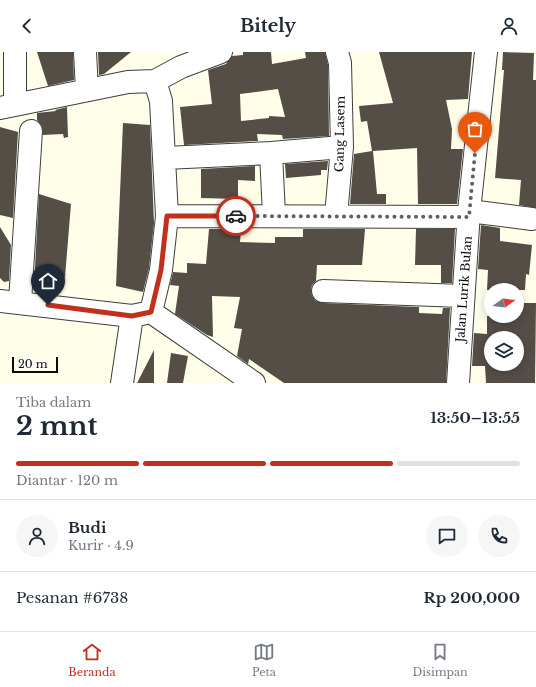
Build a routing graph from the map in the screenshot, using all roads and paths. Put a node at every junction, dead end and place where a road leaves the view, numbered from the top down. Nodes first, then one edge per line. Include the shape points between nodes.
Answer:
1 (15, 52) edge
2 (85, 52) edge
3 (220, 52) edge
4 (337, 52) edge
5 (486, 52) edge
6 (155, 81) junction
7 (87, 90) junction
8 (8, 106) edge
9 (31, 131) dead end
10 (342, 147) junction
11 (271, 153) junction
12 (165, 158) junction
13 (469, 214) junction
14 (167, 216) junction
15 (274, 216) junction
16 (336, 216) junction
17 (532, 219) dead end
18 (323, 291) dead end
19 (463, 296) junction
20 (5, 302) edge
21 (141, 314) junction
22 (122, 383) edge
23 (254, 383) edge
24 (458, 383) edge

1 - 8 street
2 - 7 street
3 - 6 street via 181,67
4 - 10 street, Gang Lasem via 340,63
5 - 13 street, Jalan Lurik Bulan
6 - 7 street via 128,82
6 - 12 street via 162,101
7 - 8 street
9 - 20 street
10 - 11 street
10 - 16 street, Gang Lasem
11 - 12 street
11 - 15 street
12 - 14 street
13 - 16 street
13 - 17 street
13 - 19 street, Jalan Lurik Bulan
14 - 15 street
14 - 21 street via 161,270
15 - 16 street
18 - 19 street
19 - 24 street, Jalan Lurik Bulan
20 - 21 street
21 - 22 street
21 - 23 street

